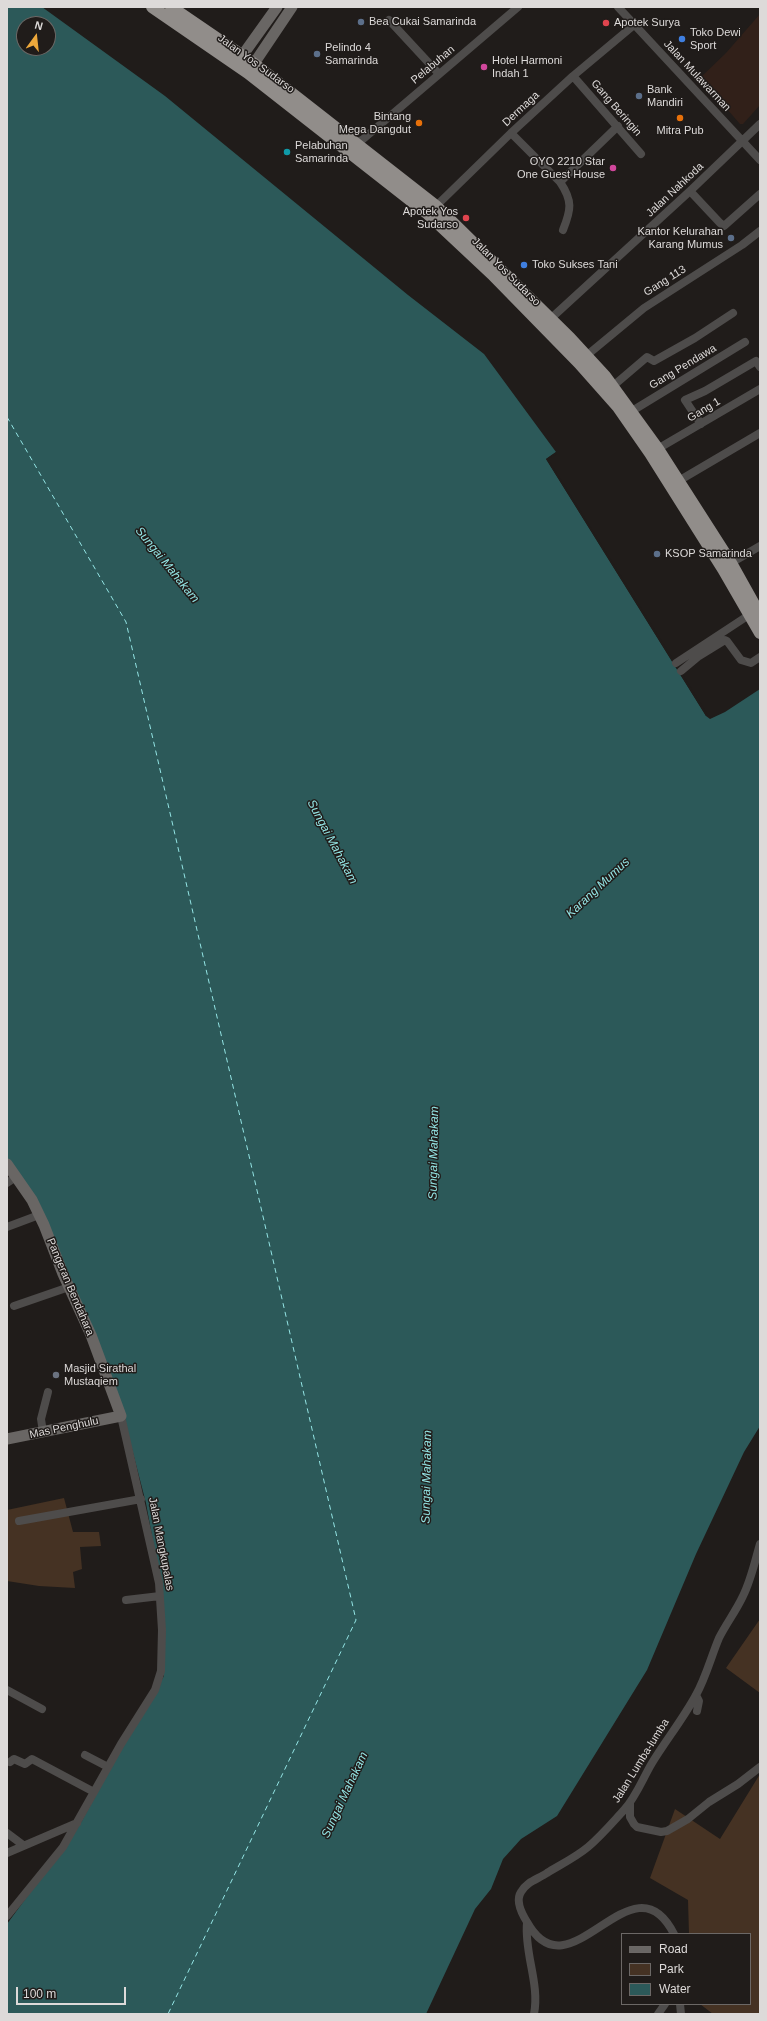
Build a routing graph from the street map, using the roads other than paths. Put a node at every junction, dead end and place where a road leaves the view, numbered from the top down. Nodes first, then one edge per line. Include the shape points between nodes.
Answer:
1 (152, 7) edge
2 (172, 7) edge
3 (277, 7) edge
4 (292, 7) edge
5 (518, 7) edge
6 (618, 7) edge
7 (389, 20) dead end
8 (634, 25) junction
9 (239, 60) junction
10 (251, 68) junction
11 (439, 74) junction
12 (573, 76) junction
13 (760, 124) edge
14 (618, 126) junction
15 (511, 133) junction
16 (743, 142) junction
17 (356, 146) junction
18 (641, 154) dead end
19 (760, 160) edge
20 (560, 182) junction
21 (690, 191) junction
22 (760, 194) edge
23 (432, 210) junction
24 (563, 230) dead end
25 (760, 231) edge
26 (733, 313) dead end
27 (547, 323) junction
28 (745, 342) dead end
29 (586, 356) junction
30 (760, 367) edge
31 (613, 386) junction
32 (760, 389) edge
33 (632, 411) junction
34 (701, 424) junction
35 (760, 433) edge
36 (654, 451) junction
37 (675, 483) junction
38 (760, 546) edge
39 (732, 563) junction
40 (754, 615) edge
41 (760, 633) edge
42 (760, 657) edge
43 (676, 663) dead end
44 (680, 671) dead end
45 (7, 1164) edge
46 (11, 1180) edge
47 (39, 1215) junction
48 (7, 1227) edge
49 (69, 1288) junction
50 (14, 1306) dead end
51 (48, 1392) dead end
52 (121, 1416) junction
53 (42, 1428) junction
54 (7, 1439) edge
55 (141, 1499) junction
56 (19, 1521) dead end
57 (760, 1544) edge
58 (160, 1596) junction
59 (126, 1600) dead end
60 (7, 1690) edge
61 (696, 1695) junction
62 (42, 1710) dead end
63 (697, 1711) dead end
64 (85, 1755) dead end
65 (10, 1762) dead end
66 (108, 1767) junction
67 (760, 1767) edge
68 (94, 1792) junction
69 (630, 1802) junction
70 (77, 1823) junction
71 (7, 1833) edge
72 (23, 1844) junction
73 (7, 1853) edge
74 (7, 1916) edge
75 (527, 1923) junction
76 (673, 1933) edge
77 (664, 2005) edge
78 (534, 2014) edge
79 (658, 2014) edge

1 - 9 highway, Jalan Yos Sudarso
2 - 9 highway, Jalan Yos Sudarso
3 - 9 street
4 - 10 street
5 - 11 street, Pelabuhan
6 - 8 street, Jalan Mulawarman
7 - 11 street
8 - 12 street, Dermaga
8 - 16 street, Jalan Mulawarman
9 - 10 highway, Jalan Yos Sudarso
10 - 17 highway, Jalan Yos Sudarso
11 - 17 street, Pelabuhan
12 - 14 street, Gang Beringin
12 - 15 street, Dermaga
13 - 16 street, Jalan Nahkoda
14 - 18 street, Gang Beringin
14 - 20 street
15 - 20 street
15 - 23 street, Dermaga
16 - 19 street, Jalan Mulawarman
16 - 21 street, Jalan Nahkoda
17 - 23 highway, Jalan Yos Sudarso
20 - 24 street via 568,194 570,205
21 - 22 street via 724,226
21 - 27 street, Jalan Nahkoda
23 - 27 highway, Jalan Yos Sudarso
25 - 29 street, Gang 113 via 644,308
26 - 31 street via 654,361 647,358
27 - 29 highway, Jalan Yos Sudarso
27 - 36 highway, Jalan Yos Sudarso
28 - 33 street, Gang Pendawa
29 - 31 highway, Jalan Yos Sudarso
30 - 34 street via 756,361 685,400
31 - 33 highway, Jalan Yos Sudarso
32 - 34 street, Gang 1
33 - 36 highway, Jalan Yos Sudarso
34 - 36 street, Gang 1
35 - 37 street
36 - 37 highway, Jalan Yos Sudarso
37 - 39 highway, Jalan Yos Sudarso
37 - 40 highway, Jalan Yos Sudarso via 723,569
38 - 39 street
39 - 40 highway, Jalan Yos Sudarso
40 - 41 highway, Jalan Yos Sudarso
40 - 43 street
42 - 44 street via 751,664 744,662 725,640
45 - 46 street, Pangeran Bendahara
46 - 47 street, Pangeran Bendahara via 32,1200
47 - 48 street
47 - 49 street, Pangeran Bendahara
49 - 50 street
49 - 52 street, Pangeran Bendahara
51 - 53 street via 42,1413
52 - 53 street, Mas Penghulu
52 - 55 street, Jalan Mangkupalas
53 - 54 street, Mas Penghulu
55 - 56 street
55 - 58 street, Jalan Mangkupalas
57 - 61 street, Jalan Lumba-lumba via 745,1592 720,1638
58 - 59 street
58 - 66 street, Jalan Mangkupalas via 162,1630 161,1671 158,1683
60 - 62 street
61 - 63 street via 699,1701
61 - 69 street, Jalan Lumba-lumba
64 - 66 street
65 - 68 street via 14,1759 25,1764 32,1759
66 - 68 street, Jalan Mangkupalas
67 - 69 street via 688,1819 667,1831 637,1827 630,1818
68 - 70 street, Jalan Mangkupalas
69 - 75 street, Jalan Lumba-lumba via 587,1848 527,1884 521,1891 519,1904
70 - 72 street
70 - 74 street, Jalan Mangkupalas via 63,1846
71 - 72 street
72 - 73 street
75 - 76 street, Jalan Lumba-lumba via 543,1941 551,1945 565,1946 622,1912 643,1908 656,1912 666,1920
75 - 78 street via 526,1935 536,1998
77 - 79 street

